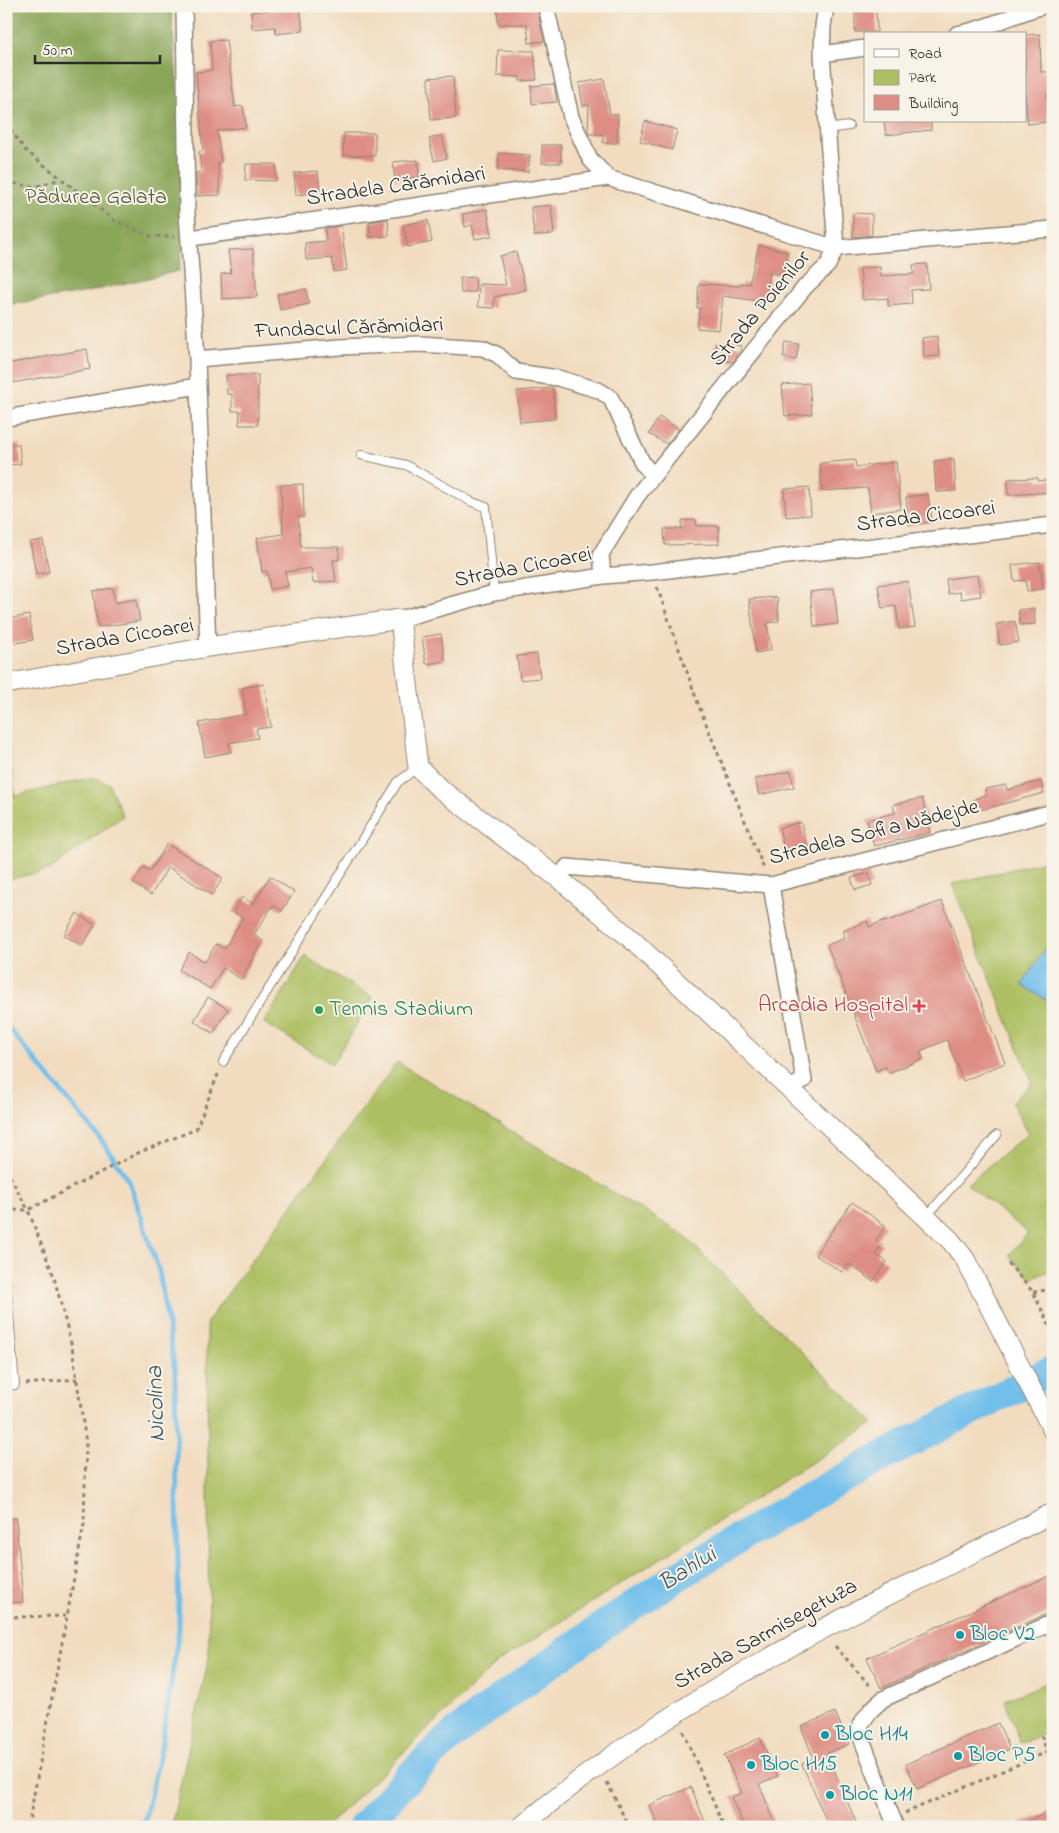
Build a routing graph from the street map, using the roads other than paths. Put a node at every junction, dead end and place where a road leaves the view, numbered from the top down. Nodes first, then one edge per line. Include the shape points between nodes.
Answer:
1 (184, 6) edge
2 (546, 6) edge
3 (826, 6) edge
4 (1043, 6) edge
5 (970, 32) edge
6 (864, 48) edge
7 (822, 54) junction
8 (849, 126) dead end
9 (826, 129) junction
10 (608, 178) junction
11 (1053, 229) edge
12 (190, 238) junction
13 (836, 248) junction
14 (197, 359) junction
15 (198, 386) junction
16 (6, 418) edge
17 (361, 455) dead end
18 (653, 475) junction
19 (1053, 525) edge
20 (603, 576) junction
21 (494, 594) junction
22 (400, 620) junction
23 (208, 647) junction
24 (6, 684) edge
25 (418, 767) junction
26 (1053, 812) edge
27 (558, 878) junction
28 (771, 885) junction
29 (223, 1062) road end
30 (790, 1088) junction
31 (998, 1136) dead end
32 (924, 1219) junction
33 (6, 1281) edge
34 (6, 1386) edge
35 (1053, 1431) edge
36 (1053, 1513) edge
37 (1053, 1622) edge
38 (895, 1822) edge
39 (520, 1827) edge

1 - 12 street
2 - 10 street, Stradela Cărămidari via 571,118 590,159
3 - 7 street
4 - 5 street
6 - 7 street
7 - 9 street
8 - 9 lane
9 - 13 street
10 - 12 street, Stradela Cărămidari
10 - 13 street, Stradela Cărămidari
11 - 13 street, Strada Poienilor
12 - 14 street
13 - 18 street, Strada Poienilor via 828,265 805,287
14 - 15 street
14 - 18 street, Fundacul Cărămidari via 384,345 482,348 498,355 516,372 558,378 610,397 643,464
15 - 16 street
15 - 23 street
17 - 21 lane via 406,465 486,507
18 - 20 street, Strada Poienilor via 602,554
19 - 20 street, Strada Cicoarei
20 - 21 street, Strada Cicoarei
21 - 22 street, Strada Cicoarei
22 - 23 street, Strada Cicoarei
22 - 25 street
23 - 24 street, Strada Cicoarei
25 - 27 street via 439,788
25 - 29 lane via 398,782
26 - 28 street, Stradela Sofia Nădejde
27 - 28 street, Stradela Sofia Nădejde via 567,867
27 - 30 street via 630,938
28 - 30 street via 804,1080
30 - 32 street
31 - 32 lane
32 - 35 street via 966,1260
33 - 34 lane via 16,1385
36 - 39 street, Strada Sarmisegetuza via 726,1681 613,1753
37 - 38 street via 883,1699 871,1710 860,1725 862,1740

